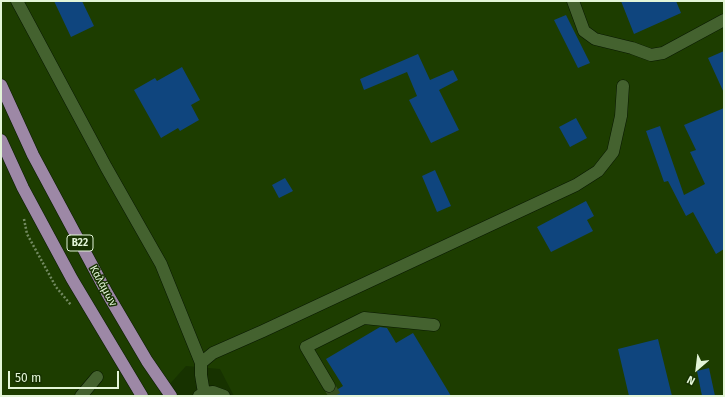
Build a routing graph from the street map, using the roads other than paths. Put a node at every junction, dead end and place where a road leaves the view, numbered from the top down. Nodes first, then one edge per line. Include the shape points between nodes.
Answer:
1 (17, 1) edge
2 (573, 1) edge
3 (724, 20) edge
4 (1, 85) edge
5 (623, 86) dead end
6 (1, 140) edge
7 (434, 325) dead end
8 (201, 363) junction
9 (98, 376) dead end
10 (329, 386) tunnel mouth
11 (201, 395) edge
12 (81, 396) edge
13 (142, 396) edge
14 (171, 396) edge
15 (224, 396) edge

1 - 8 street via 161,264
2 - 3 street via 584,31 595,38 651,55 663,53
4 - 14 main road, Καλάμων / B22 via 33,155 106,293
5 - 8 street via 621,116 612,152 598,171 576,185 213,353
6 - 13 main road, Καλάμων / B22 via 23,188 72,279
7 - 10 street via 364,318 306,347
8 - 11 street
9 - 12 street
11 - 15 street via 213,392

